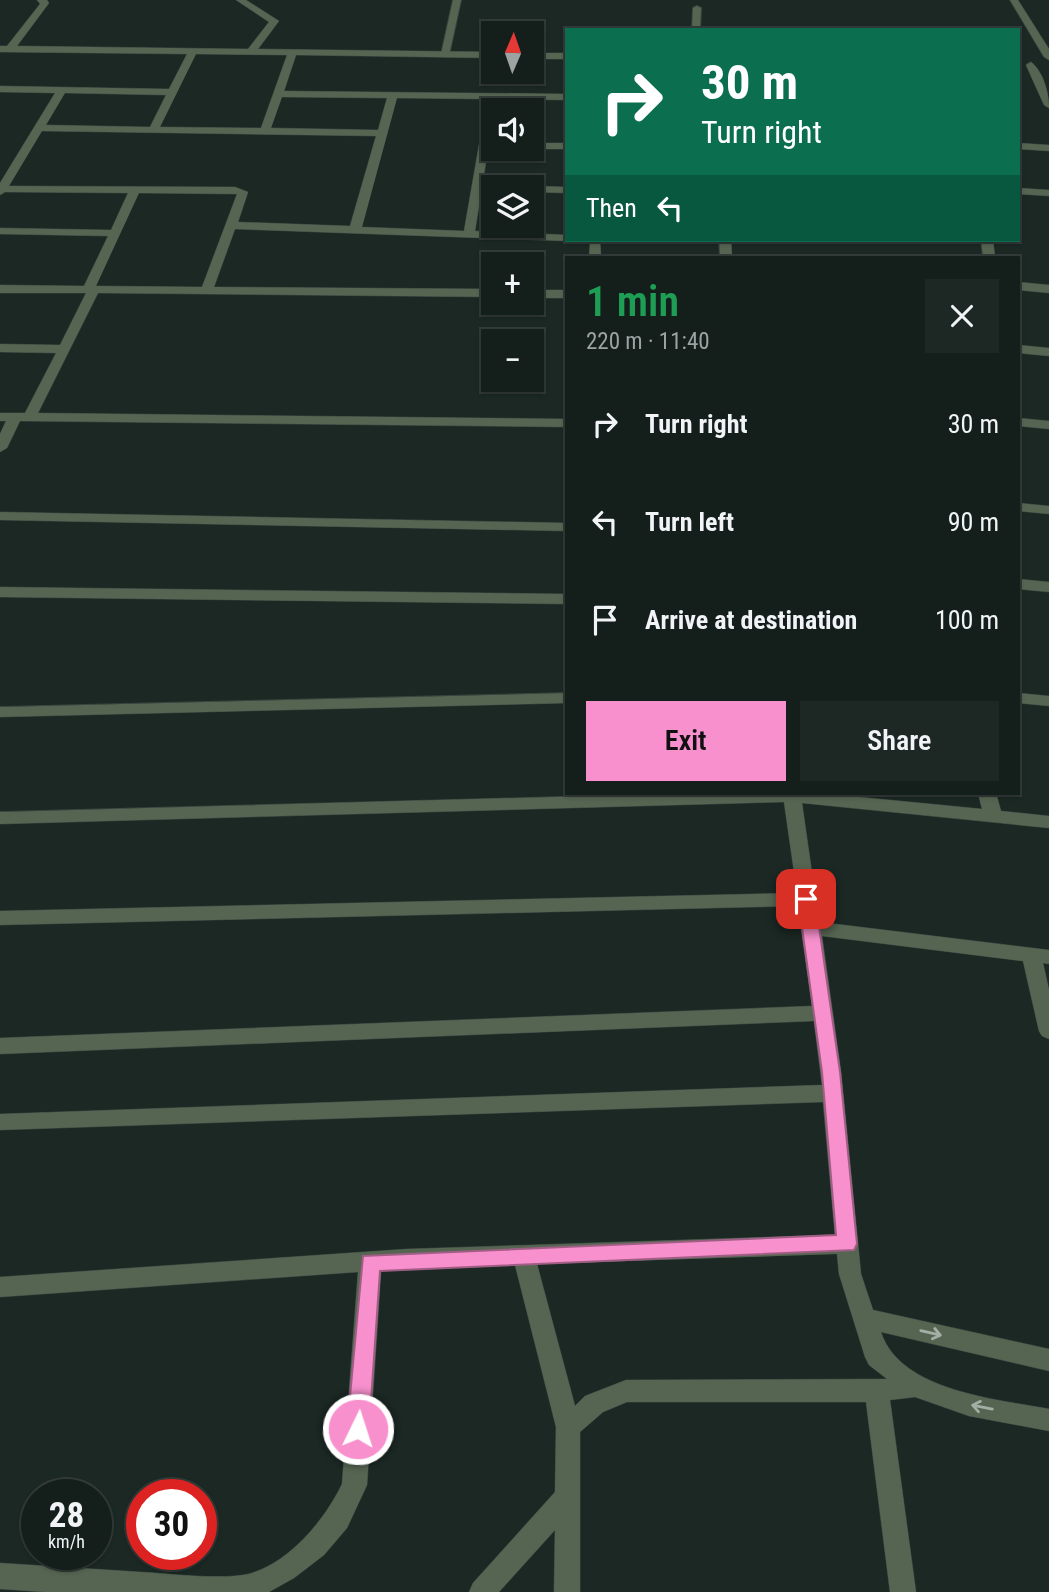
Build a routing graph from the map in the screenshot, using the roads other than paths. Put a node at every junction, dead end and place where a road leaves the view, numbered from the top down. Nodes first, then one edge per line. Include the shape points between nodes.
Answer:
1 (41, 0) edge
2 (239, 0) edge
3 (457, 0) edge
4 (1014, 0) edge
5 (697, 8) dead end
6 (696, 28) edge
7 (1032, 29) junction
8 (1049, 31) edge
9 (5, 49) edge
10 (193, 51) junction
11 (251, 52) junction
12 (292, 53) junction
13 (445, 55) junction
14 (481, 55) edge
15 (544, 56) edge
16 (565, 56) edge
17 (1049, 57) edge
18 (1020, 65) edge
19 (1031, 65) junction
20 (1049, 66) edge
21 (0, 89) edge
22 (62, 90) junction
23 (172, 92) junction
24 (278, 94) junction
25 (393, 95) junction
26 (492, 96) joint
27 (565, 97) edge
28 (1049, 105) edge
29 (39, 128) junction
30 (153, 130) junction
31 (265, 131) junction
32 (384, 134) junction
33 (544, 146) edge
34 (565, 146) edge
35 (1020, 146) edge
36 (1049, 148) edge
37 (484, 161) edge
38 (476, 188) junction
39 (481, 188) edge
40 (135, 189) junction
41 (544, 189) edge
42 (565, 190) edge
43 (1, 191) edge
44 (1020, 191) edge
45 (1049, 193) edge
46 (231, 225) junction
47 (355, 230) junction
48 (0, 231) edge
49 (115, 233) junction
50 (469, 234) junction
51 (565, 238) edge
52 (1020, 286) edge
53 (0, 289) edge
54 (92, 289) junction
55 (1049, 289) edge
56 (207, 290) junction
57 (481, 293) edge
58 (544, 294) edge
59 (565, 294) edge
60 (0, 348) edge
61 (64, 349) junction
62 (1020, 349) edge
63 (1049, 352) edge
64 (0, 417) edge
65 (22, 417) junction
66 (1020, 422) edge
67 (565, 423) edge
68 (1049, 425) edge
69 (0, 449) edge
70 (1020, 507) edge
71 (1049, 510) edge
72 (0, 516) edge
73 (565, 527) edge
74 (1020, 584) edge
75 (1049, 587) edge
76 (0, 592) edge
77 (565, 599) edge
78 (565, 698) edge
79 (1020, 698) edge
80 (1049, 701) edge
81 (0, 712) edge
82 (759, 795) edge
83 (792, 795) edge
84 (801, 795) edge
85 (988, 795) edge
86 (993, 816) junction
87 (0, 818) edge
88 (1049, 822) edge
89 (806, 899) junction
90 (0, 918) edge
91 (811, 928) junction
92 (1040, 956) edge
93 (822, 1013) junction
94 (1049, 1031) edge
95 (0, 1046) edge
96 (833, 1093) junction
97 (0, 1122) edge
98 (847, 1244) junction
99 (524, 1256) junction
100 (370, 1262) junction
101 (0, 1287) edge
102 (864, 1318) junction
103 (1049, 1360) edge
104 (915, 1386) junction
105 (877, 1391) junction
106 (1049, 1420) edge
107 (568, 1427) junction
108 (567, 1497) junction
109 (0, 1576) edge
110 (482, 1592) edge
111 (567, 1592) edge
112 (903, 1592) edge

1 - 9 street via 46,3
2 - 11 street via 274,22
3 - 13 lane
4 - 7 street
5 - 6 lane
7 - 8 street
7 - 17 street
9 - 10 street
10 - 11 street
10 - 23 street
11 - 12 street
12 - 13 street
12 - 24 street
13 - 14 street
15 - 16 street
18 - 19 street
19 - 20 street
19 - 28 street
21 - 22 street
22 - 23 street
22 - 29 street
23 - 30 street
24 - 25 street
24 - 31 street
25 - 26 street
25 - 32 street
26 - 27 street
29 - 30 street
29 - 43 street
30 - 31 street
31 - 32 street
32 - 47 street
33 - 34 street
35 - 36 street
37 - 38 street
38 - 39 street
38 - 50 street
40 - 43 street
40 - 46 street via 243,192
40 - 49 street
41 - 42 street
44 - 45 street
46 - 47 street
46 - 56 street
47 - 50 street
48 - 49 street
49 - 54 street
50 - 51 street
52 - 55 street
53 - 54 street
54 - 56 street
54 - 61 street
56 - 57 street
58 - 59 street
60 - 61 street
61 - 65 street
62 - 63 street
64 - 65 street
65 - 67 street
65 - 69 street
66 - 68 street
70 - 71 street
72 - 73 street
74 - 75 street
76 - 77 street
78 - 81 street
79 - 80 street
82 - 87 street
83 - 89 street
84 - 86 street
85 - 86 street
86 - 88 street
89 - 90 street
89 - 91 street
91 - 92 street
91 - 93 street
92 - 94 street
93 - 95 street
93 - 96 street
96 - 97 street
96 - 98 street
98 - 99 street
98 - 102 street via 850,1274
99 - 100 street
99 - 107 street
100 - 101 street
100 - 109 street via 354,1485 338,1520 315,1546 254,1586 196,1590
102 -> 103 street
102 - 104 street via 877,1357
104 - 105 street
106 -> 104 street via 969,1405
105 - 107 street via 626,1391 594,1404
105 - 112 street
107 - 108 street
108 - 110 street
108 - 111 street

